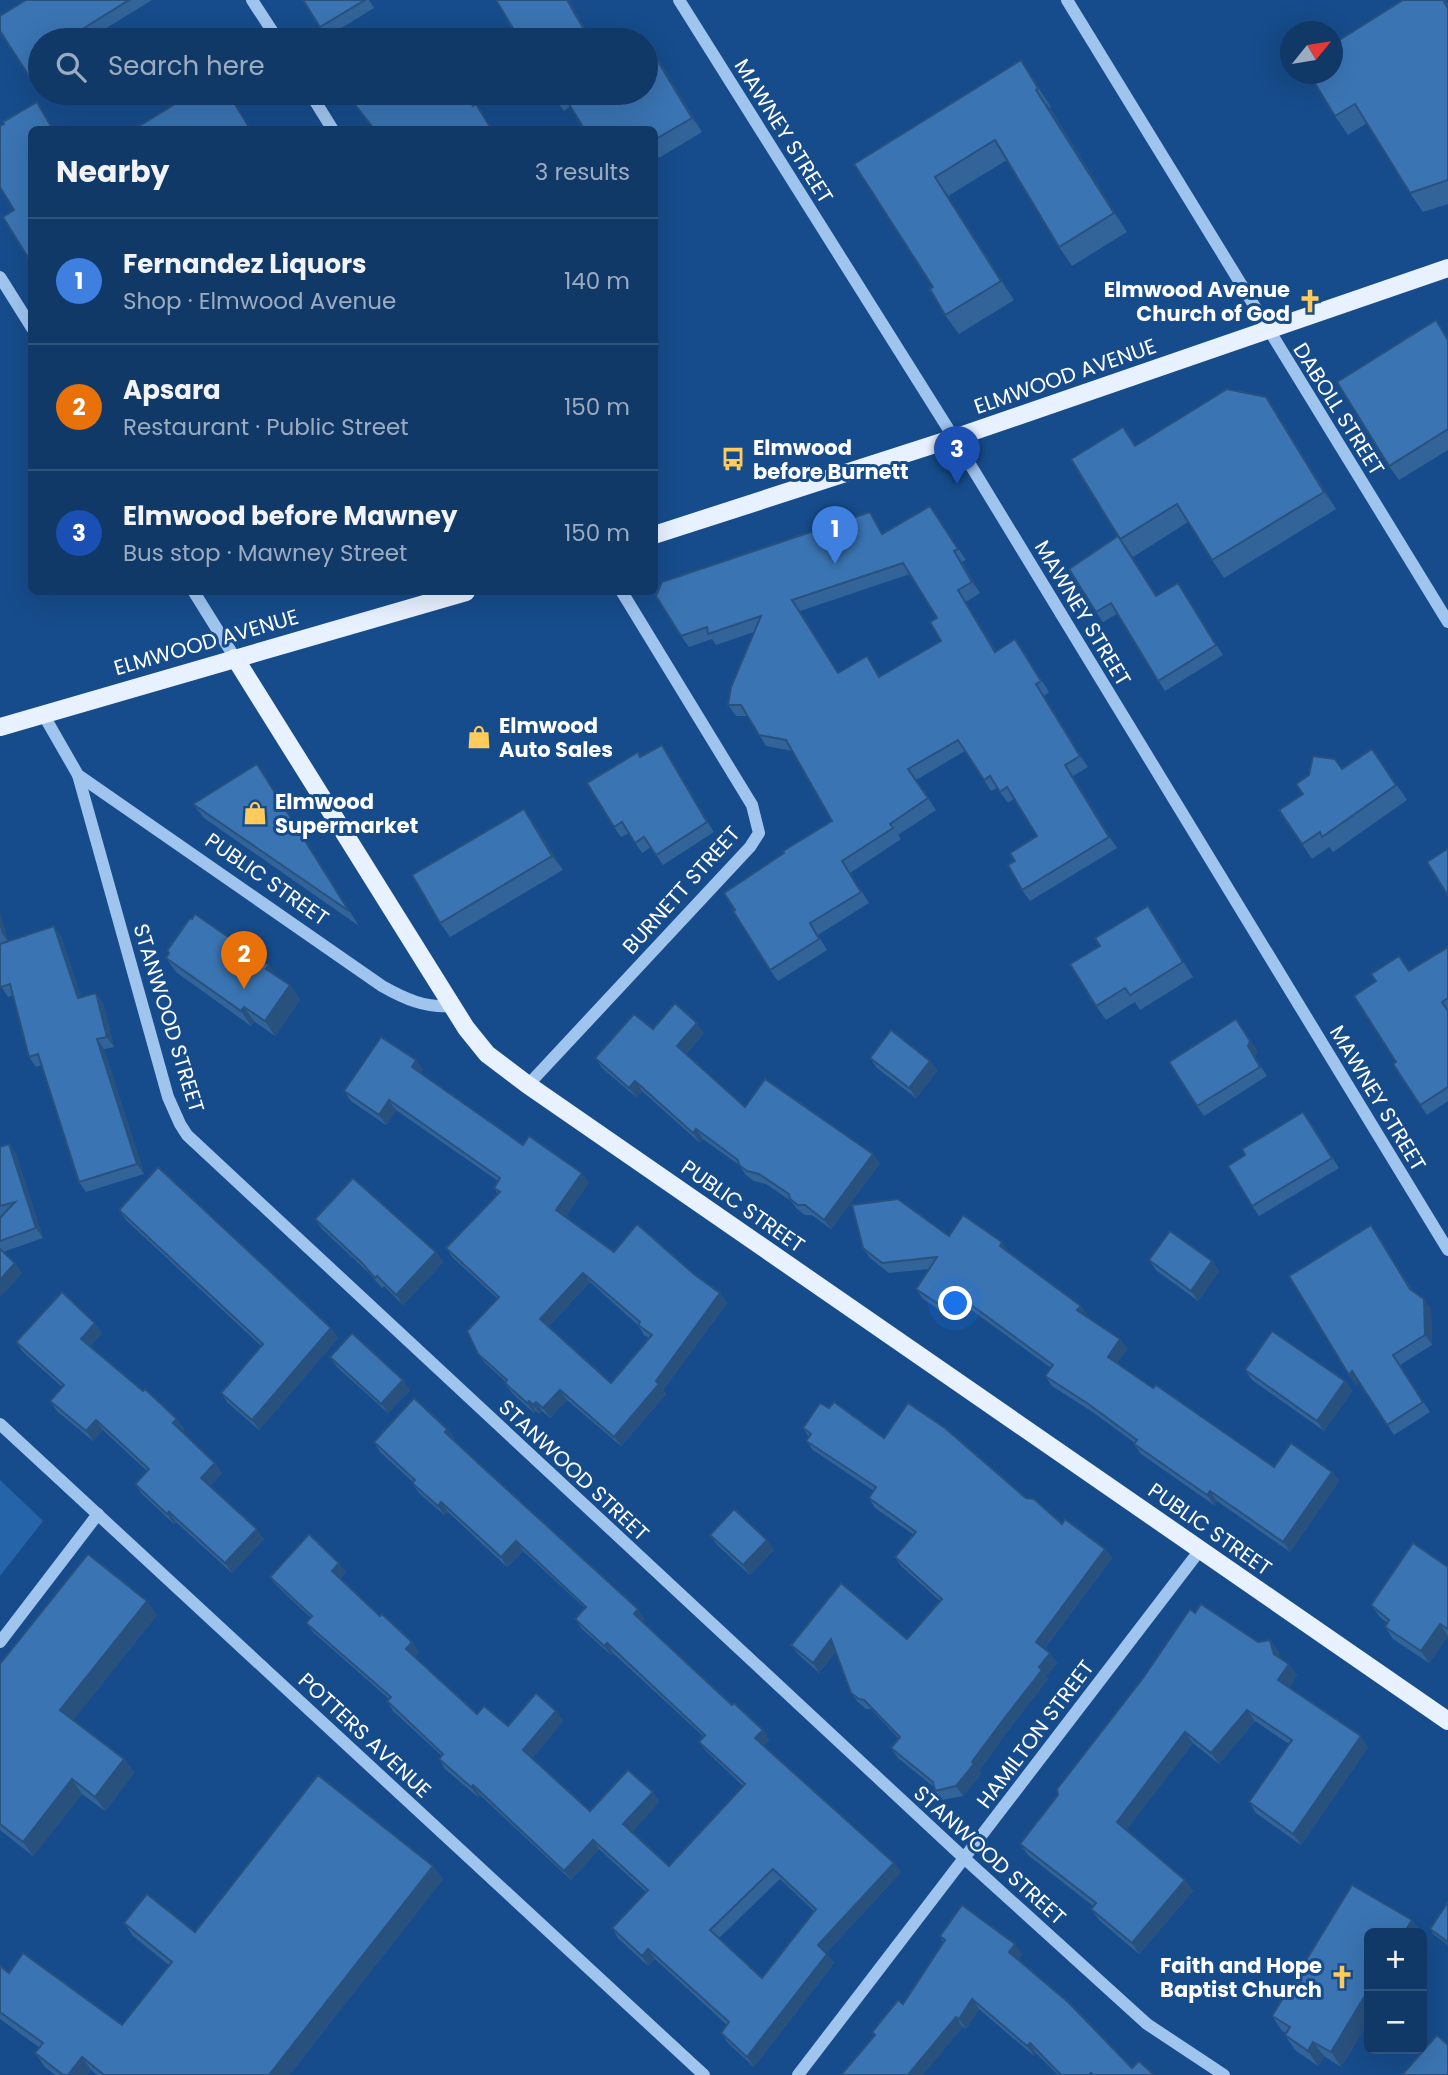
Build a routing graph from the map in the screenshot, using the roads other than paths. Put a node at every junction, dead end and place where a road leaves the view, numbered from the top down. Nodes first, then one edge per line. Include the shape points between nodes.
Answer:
1 (252, 0) edge
2 (680, 0) edge
3 (1067, 0) edge
4 (270, 28) edge
5 (317, 105) edge
6 (331, 126) edge
7 (1448, 268) edge
8 (0, 277) edge
9 (28, 322) edge
10 (1268, 331) junction
11 (954, 438) junction
12 (658, 535) edge
13 (196, 595) edge
14 (455, 595) edge
15 (624, 595) edge
16 (1448, 622) edge
17 (235, 657) junction
18 (43, 714) junction
19 (0, 727) edge
20 (78, 775) junction
21 (452, 1006) junction
22 (528, 1085) junction
23 (1448, 1250) edge
24 (0, 1424) edge
25 (98, 1514) junction
26 (1200, 1550) junction
27 (0, 1642) edge
28 (1448, 1721) edge
29 (964, 1858) junction
30 (704, 2075) edge
31 (798, 2075) edge
32 (1224, 2075) edge

1 - 4 street
2 - 11 street, MAWNEY STREET
3 - 10 street, DABOLL STREET
5 - 6 street
7 - 10 main road, ELMWOOD AVENUE
8 - 9 street
10 - 11 main road, ELMWOOD AVENUE
10 - 16 street, DABOLL STREET
11 - 12 main road, ELMWOOD AVENUE
11 - 23 street, MAWNEY STREET
13 - 17 street
14 - 17 main road, ELMWOOD AVENUE
15 - 22 street, BURNETT STREET via 752,805 759,833
17 - 18 main road, ELMWOOD AVENUE
17 - 21 main road
18 - 19 main road, ELMWOOD AVENUE
18 - 20 street, PUBLIC STREET
20 - 21 street, PUBLIC STREET via 382,986 419,1003
20 - 29 street, STANWOOD STREET via 169,1097 187,1135
21 - 22 main road, PUBLIC STREET via 487,1054
22 - 26 main road, PUBLIC STREET
24 - 25 street, POTTERS AVENUE
25 - 27 street
25 - 30 street, POTTERS AVENUE
26 - 28 main road, PUBLIC STREET
26 - 29 street, HAMILTON STREET
29 - 31 street, HAMILTON STREET
29 - 32 street, STANWOOD STREET via 1147,2024

